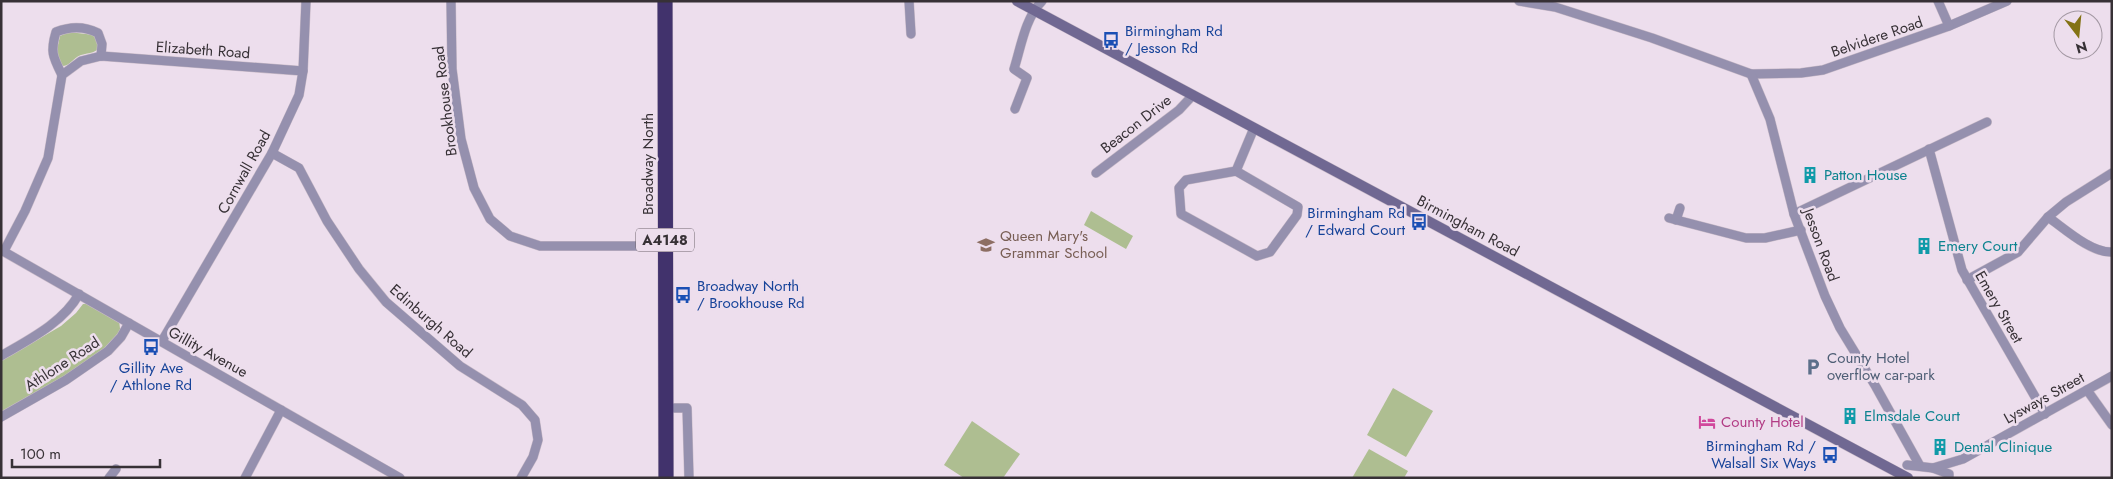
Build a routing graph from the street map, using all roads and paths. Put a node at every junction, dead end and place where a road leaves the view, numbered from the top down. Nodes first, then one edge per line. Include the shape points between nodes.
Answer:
1 (306, 1) edge
2 (452, 1) edge
3 (665, 1) edge
4 (909, 1) edge
5 (1018, 1) edge
6 (1042, 1) edge
7 (1519, 1) edge
8 (1938, 1) edge
9 (2007, 1) edge
10 (1035, 11) junction
11 (1949, 26) junction
12 (911, 34) dead end
13 (102, 56) junction
14 (303, 71) junction
15 (1750, 74) junction
16 (62, 75) junction
17 (1193, 95) junction
18 (1014, 109) dead end
19 (1987, 122) dead end
20 (1254, 128) junction
21 (1929, 149) junction
22 (272, 153) junction
23 (1236, 170) junction
24 (1096, 173) dead end
25 (2112, 173) edge
26 (1680, 208) dead end
27 (1794, 214) junction
28 (2048, 217) junction
29 (1801, 230) junction
30 (665, 246) junction
31 (2, 251) edge
32 (2112, 252) edge
33 (1967, 280) junction
34 (79, 294) junction
35 (128, 323) junction
36 (162, 341) junction
37 (1, 356) edge
38 (2112, 376) edge
39 (2087, 390) junction
40 (666, 408) junction
41 (281, 410) junction
42 (2045, 414) junction
43 (1, 417) edge
44 (2112, 425) edge
45 (1907, 443) junction
46 (1963, 459) junction
47 (1907, 465) junction
48 (1920, 466) junction
49 (1932, 468) junction
50 (116, 469) dead end
51 (1949, 476) edge
52 (1906, 477) edge
53 (109, 478) edge
54 (244, 478) edge
55 (400, 478) edge
56 (521, 478) edge
57 (666, 478) edge
58 (689, 478) edge

1 - 14 street, Cornwall Road
2 - 30 street, Brookhouse Road via 452,69 460,139 474,188 490,219 510,236 540,246
3 - 30 highway, Broadway North / A4148
4 - 12 street
5 - 10 street, Birmingham Road
6 - 10 street
7 - 15 street via 1555,7
8 - 11 street
9 - 11 street, Belvidere Road
10 - 17 street, Birmingham Road
10 - 18 street via 1024,34 1014,69 1027,78
11 - 15 street, Belvidere Road via 1822,70
13 - 14 street, Elizabeth Road
13 - 16 street, Elizabeth Road via 81,61
13 - 16 street via 98,33 87,28 67,28 56,32 52,44 53,60
14 - 22 street, Cornwall Road via 299,95
15 - 27 street, Jesson Road via 1770,119
16 - 31 street via 48,158 25,211
17 - 20 street, Birmingham Road
17 - 24 street, Beacon Drive via 1179,110
19 - 21 street
20 - 23 street
20 - 52 street, Birmingham Road
21 - 27 street
21 - 33 street, Emery Street
22 - 36 street, Cornwall Road
22 - 56 street, Edinburgh Road via 299,168 327,221 386,302 460,366 522,405 535,420 538,440
23 - 23 street via 1298,207 1297,215 1270,252 1265,254 1257,256 1181,214 1179,188 1186,180
25 - 28 street via 2082,190
26 - 29 street via 1673,219 1746,238 1765,238
27 - 29 street, Jesson Road
28 - 32 street via 2085,244
28 - 33 street via 2018,252
29 - 45 street, Jesson Road via 1811,264 1840,328
30 - 40 highway, Broadway North / A4148
31 - 34 street, Gillity Avenue
33 - 42 street, Emery Street
34 - 35 street, Gillity Avenue
34 - 37 street via 56,321
35 - 36 street, Gillity Avenue
35 - 43 street, Athlone Road via 108,351 66,380
36 - 41 street, Gillity Avenue
38 - 39 street, Lysways Street
39 - 42 street, Lysways Street
39 - 44 street
40 - 57 highway, Broadway North / A4148
40 - 58 street via 687,408
41 - 54 street
41 - 55 street, Gillity Avenue
42 - 46 street, Lysways Street
45 - 47 street
45 - 48 street, Jesson Road
46 - 49 street, Lysways Street
46 - 51 street, Lysways Street
47 - 48 street, Lysways Street
47 - 52 street via 1902,469
48 - 49 street, Lysways Street
49 - 51 street, Lysways Street
50 - 53 street

